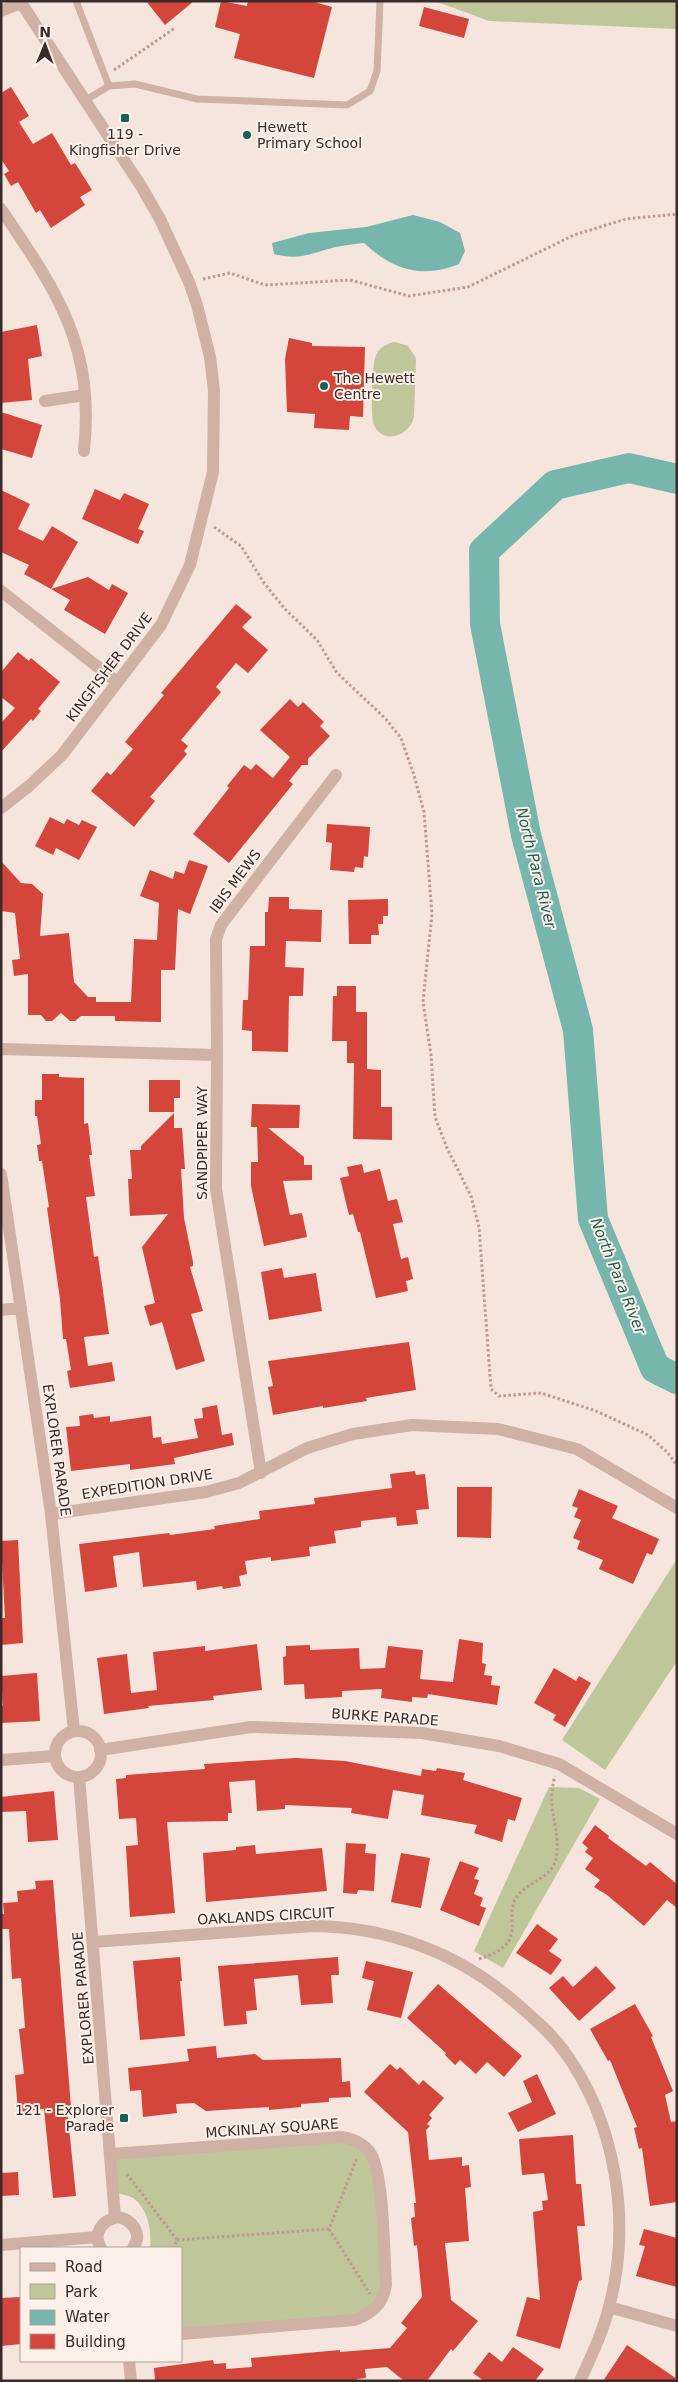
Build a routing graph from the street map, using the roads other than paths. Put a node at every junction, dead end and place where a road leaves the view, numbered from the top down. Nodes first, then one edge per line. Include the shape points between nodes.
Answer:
1 (76, 1) edge
2 (380, 1) edge
3 (20, 2) edge
4 (1, 11) edge
5 (109, 86) junction
6 (84, 101) junction
7 (1, 209) edge
8 (85, 395) junction
9 (45, 402) dead end
10 (84, 451) dead end
11 (1, 591) edge
12 (117, 682) junction
13 (336, 775) dead end
14 (1, 808) edge
15 (1, 1049) edge
16 (217, 1055) junction
17 (1, 1174) edge
18 (21, 1308) junction
19 (1, 1310) edge
20 (261, 1473) junction
21 (672, 1506) edge
22 (51, 1514) junction
23 (677, 1519) edge
24 (74, 1731) junction
25 (100, 1750) junction
26 (55, 1756) junction
27 (1, 1760) edge
28 (79, 1777) junction
29 (677, 1834) edge
30 (93, 1942) junction
31 (112, 2154) junction
32 (115, 2217) junction
33 (99, 2243) edge
34 (1, 2245) edge
35 (133, 2247) edge
36 (609, 2307) junction
37 (677, 2326) edge
38 (182, 2334) edge
39 (129, 2362) edge
40 (131, 2381) edge
41 (580, 2381) edge

1 - 5 lane
2 - 5 lane via 377,71 370,90 347,105 198,99 135,84
3 - 4 street
3 - 6 street, KINGFISHER DRIVE
5 - 6 lane
6 - 12 street, KINGFISHER DRIVE via 160,219 189,282 210,357 214,391 213,472 190,565 161,625
7 - 8 street via 48,278 68,320 83,365
8 - 9 street
8 - 10 street
11 - 12 street
12 - 14 street, KINGFISHER DRIVE via 62,755
13 - 16 street, IBIS MEWS via 221,925 216,939 215,966
15 - 16 street
16 - 20 street, SANDPIPER WAY via 216,1189
17 - 18 street, EXPLORER PARADE
18 - 19 street
18 - 22 street, EXPLORER PARADE
20 - 21 street, EXPEDITION DRIVE via 307,1448 353,1434 412,1425 498,1429 577,1449
20 - 22 street, EXPEDITION DRIVE via 206,1492
21 - 23 street, EXPEDITION DRIVE
22 - 24 street, EXPLORER PARADE
24 - 25 street via 94,1738
24 - 26 street via 62,1738
25 - 28 street via 94,1771
25 - 29 street, BURKE PARADE via 251,1727 334,1728 435,1735 498,1746 559,1764
26 - 27 street
26 - 28 street via 61,1770
28 - 30 street, EXPLORER PARADE
30 - 31 street, EXPLORER PARADE
30 - 36 street, OAKLANDS CIRCUIT via 280,1928 372,1930 411,1942 470,1969 503,1992 553,2037 590,2094 602,2124 617,2193 617,2254
31 - 32 street, EXPLORER PARADE
31 - 38 street, MCKINLAY SQUARE via 342,2137 362,2145 371,2154 378,2172 386,2285 377,2307 368,2315 354,2320
32 - 33 street via 103,2222
32 - 35 street via 125,2218 136,2229 138,2237
33 - 34 street
36 - 37 street
36 - 41 street, OAKLANDS CIRCUIT
39 - 40 street

